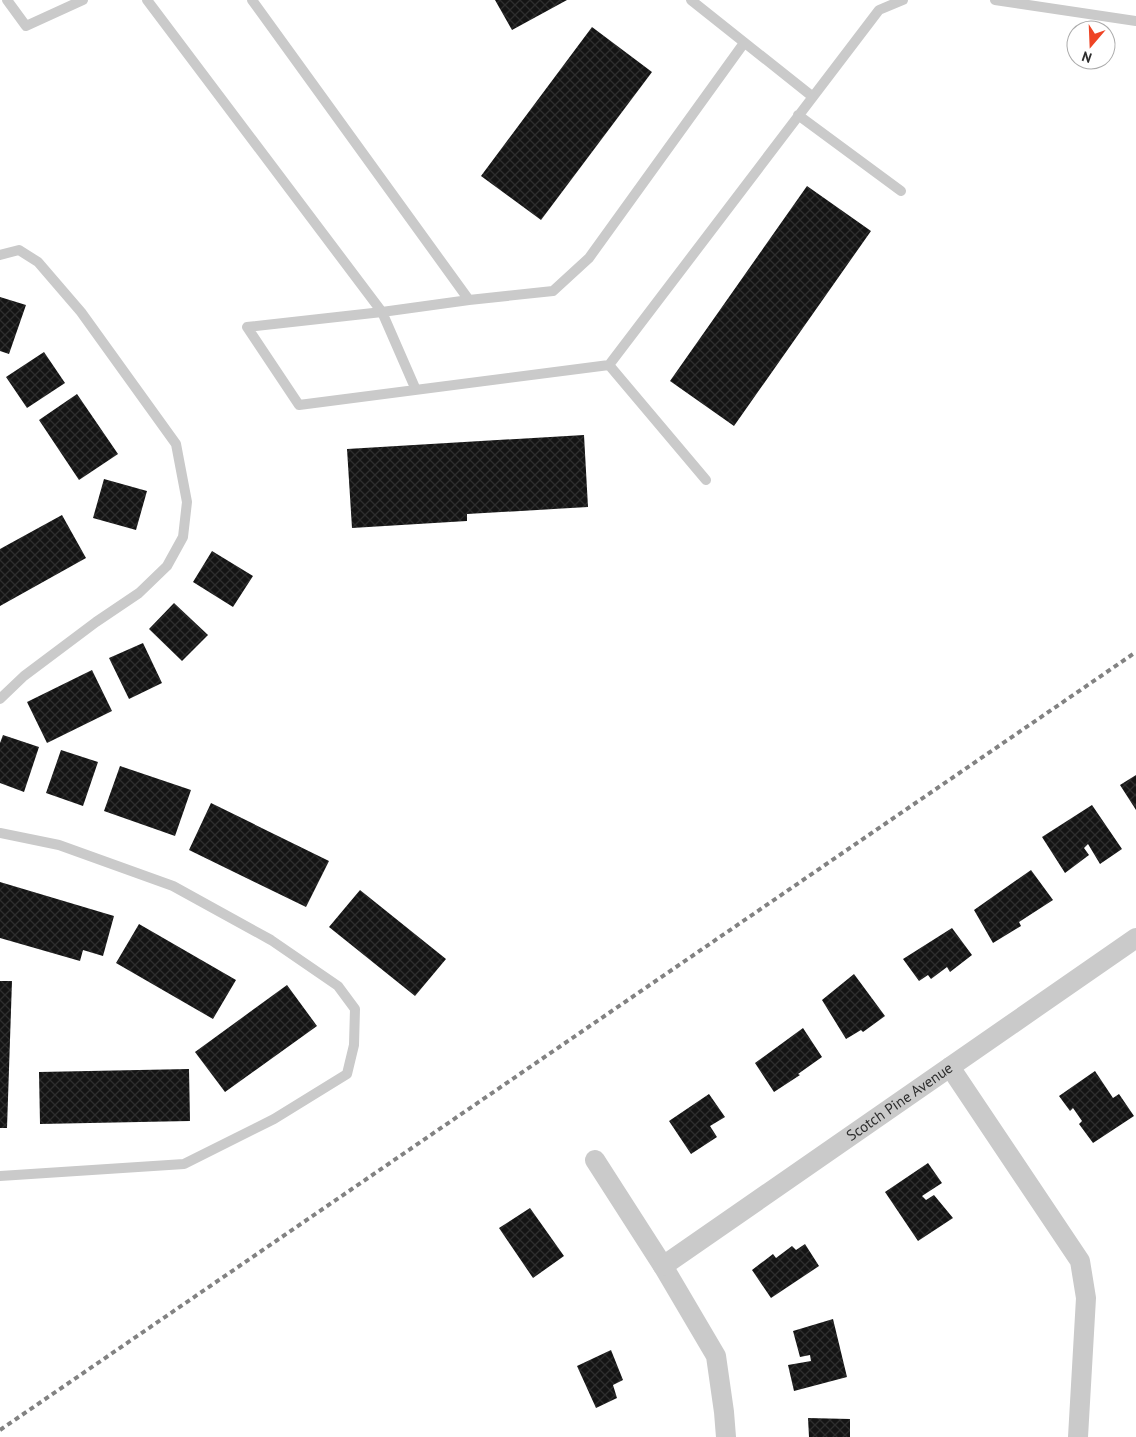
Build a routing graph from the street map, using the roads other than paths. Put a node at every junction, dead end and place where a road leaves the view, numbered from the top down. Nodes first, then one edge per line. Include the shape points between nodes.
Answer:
1 (8, 0) edge
2 (83, 0) edge
3 (147, 0) edge
4 (252, 0) edge
5 (691, 0) edge
6 (903, 0) edge
7 (995, 0) edge
8 (1136, 21) edge
9 (744, 42) junction
10 (812, 97) junction
11 (798, 115) junction
12 (901, 191) dead end
13 (0, 255) edge
14 (469, 300) junction
15 (382, 312) junction
16 (609, 365) junction
17 (416, 390) junction
18 (706, 480) dead end
19 (0, 699) edge
20 (0, 834) edge
21 (1136, 938) edge
22 (950, 1067) junction
23 (595, 1160) dead end
24 (0, 1176) edge
25 (663, 1266) junction
26 (726, 1437) edge
27 (1078, 1437) edge

1 - 2 lane via 26,26
3 - 15 lane
4 - 14 lane
5 - 9 lane
6 - 10 lane via 879,10
7 - 8 lane
9 - 10 lane
9 - 14 lane via 588,258 554,291
10 - 11 lane
11 - 12 lane
11 - 16 lane
13 - 19 lane via 19,250 38,262 81,312 176,444 187,502 183,537 167,566 139,592 24,676
14 - 15 lane
15 - 17 lane
15 - 17 lane via 247,327 299,405
16 - 17 lane
16 - 18 lane
20 - 24 lane via 59,844 173,886 271,940 338,986 355,1009 354,1046 347,1074 274,1119 184,1164
21 - 22 street, Scotch Pine Avenue
22 - 25 street, Scotch Pine Avenue
22 - 27 street via 1080,1261 1086,1298
23 - 25 street
25 - 26 street via 716,1356

